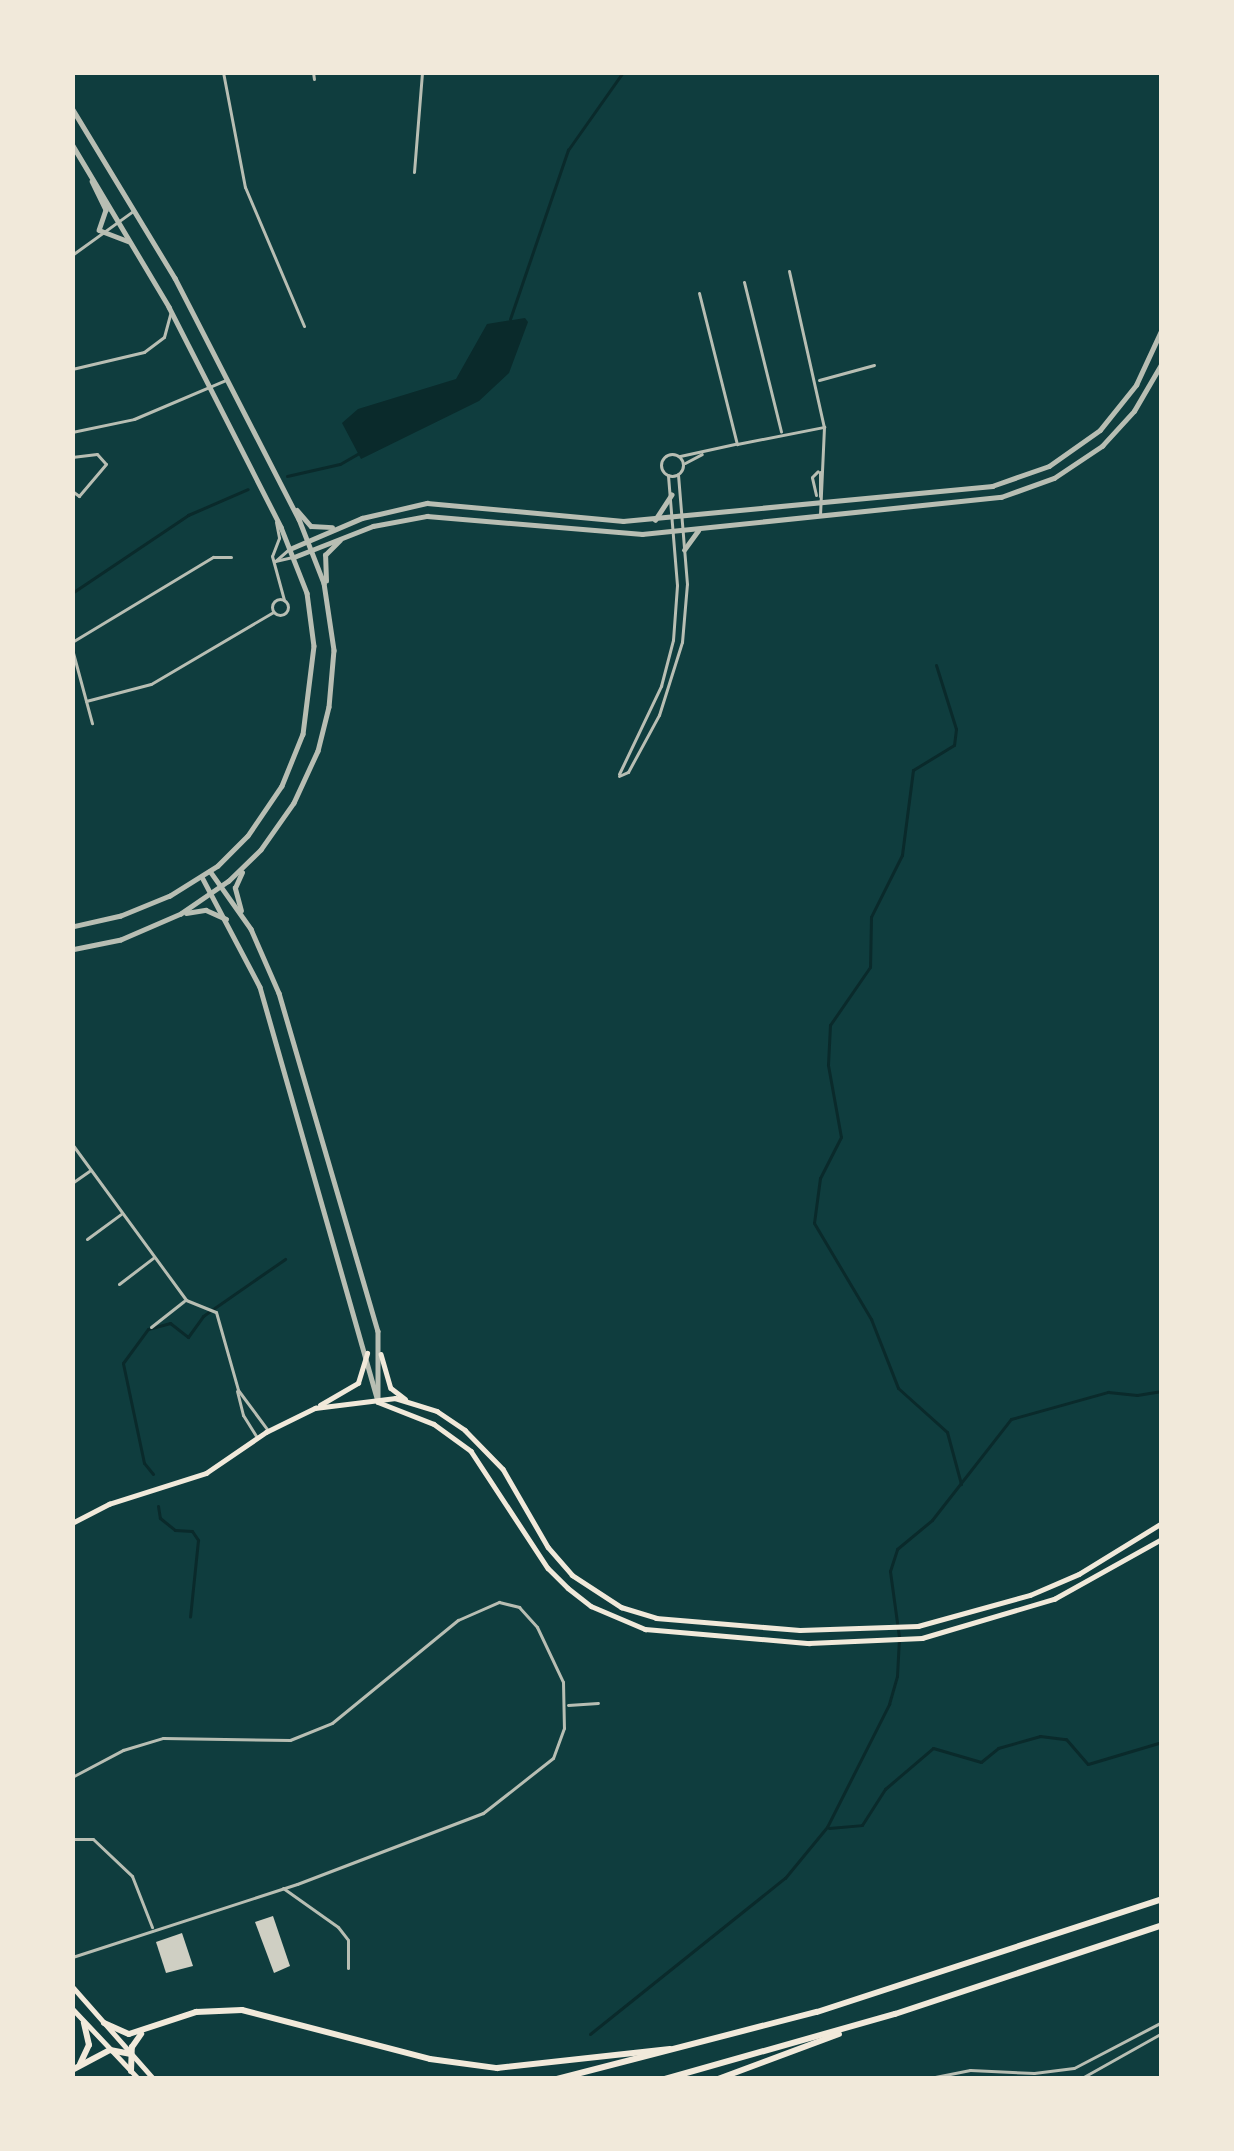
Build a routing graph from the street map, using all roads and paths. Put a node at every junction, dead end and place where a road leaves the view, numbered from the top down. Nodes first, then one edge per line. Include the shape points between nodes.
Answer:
1 (223, 72) edge
2 (422, 72) edge
3 (72, 108) edge
4 (72, 144) edge
5 (82, 160) junction
6 (414, 172) dead end
7 (135, 209) junction
8 (118, 219) junction
9 (99, 230) junction
10 (134, 245) junction
11 (72, 255) edge
12 (789, 271) dead end
13 (744, 282) dead end
14 (699, 293) dead end
15 (169, 307) junction
16 (304, 326) dead end
17 (1162, 329) edge
18 (1162, 363) edge
19 (874, 365) dead end
20 (72, 369) edge
21 (228, 379) junction
22 (817, 380) junction
23 (210, 387) junction
24 (824, 427) junction
25 (72, 432) edge
26 (782, 432) junction
27 (737, 444) junction
28 (704, 452) junction
29 (678, 456) junction
30 (72, 457) edge
31 (683, 465) junction
32 (819, 470) junction
33 (678, 474) junction
34 (668, 475) junction
35 (72, 491) edge
36 (671, 495) junction
37 (289, 499) junction
38 (819, 501) junction
39 (274, 513) junction
40 (820, 517) junction
41 (677, 518) junction
42 (655, 520) junction
43 (344, 525) junction
44 (702, 528) junction
45 (678, 531) junction
46 (350, 534) junction
47 (309, 540) junction
48 (291, 548) junction
49 (313, 549) junction
50 (684, 550) junction
51 (231, 557) dead end
52 (294, 557) junction
53 (275, 561) junction
54 (284, 600) junction
55 (328, 605) junction
56 (273, 612) junction
57 (72, 645) edge
58 (86, 700) junction
59 (92, 723) dead end
60 (246, 866) junction
61 (210, 871) junction
62 (202, 878) junction
63 (221, 887) junction
64 (212, 895) junction
65 (181, 914) junction
66 (228, 921) junction
67 (245, 922) junction
68 (72, 927) edge
69 (72, 950) edge
70 (72, 1144) edge
71 (91, 1169) junction
72 (72, 1184) edge
73 (122, 1213) junction
74 (88, 1239) dead end
75 (154, 1257) junction
76 (119, 1284) dead end
77 (186, 1300) junction
78 (151, 1327) dead end
79 (368, 1353) junction
80 (381, 1354) junction
81 (238, 1390) junction
82 (410, 1401) junction
83 (378, 1402) junction
84 (315, 1408) junction
85 (268, 1431) junction
86 (258, 1438) junction
87 (522, 1502) junction
88 (512, 1509) junction
89 (72, 1522) edge
90 (1162, 1523) edge
91 (1162, 1539) edge
92 (740, 1625) junction
93 (739, 1637) junction
94 (598, 1703) dead end
95 (566, 1705) junction
96 (72, 1777) edge
97 (72, 1839) edge
98 (281, 1886) junction
99 (1162, 1899) edge
100 (1162, 1925) edge
101 (153, 1929) junction
102 (72, 1957) edge
103 (348, 1968) dead end
104 (72, 1986) edge
105 (72, 2008) edge
106 (895, 2014) junction
107 (1162, 2022) edge
108 (84, 2023) junction
109 (104, 2024) junction
110 (143, 2032) junction
111 (1162, 2033) edge
112 (698, 2046) junction
113 (110, 2050) junction
114 (130, 2054) junction
115 (75, 2068) edge
116 (131, 2071) junction
117 (139, 2079) edge
118 (154, 2079) edge
119 (557, 2079) edge
120 (665, 2079) edge
121 (718, 2079) edge
122 (925, 2079) edge
123 (1080, 2079) edge

1 - 16 street via 245,187
2 - 6 street
3 - 7 street
4 - 5 street
5 - 8 street
5 - 9 street via 106,210
7 - 8 street
7 - 21 street
8 - 9 street
8 - 10 street
9 - 10 street
9 - 11 street
10 - 15 street
12 - 22 street
13 - 26 street
14 - 27 street
15 - 20 street via 167,333 153,346
15 - 23 street
17 - 38 street via 1116,413 1049,466 992,486
18 - 40 street via 1111,437 1044,482 978,501
19 - 22 street
21 - 23 street
21 - 37 street
22 - 24 street
23 - 25 street via 134,419
23 - 39 street
24 - 26 street
24 - 32 street
26 - 27 street
27 - 28 street
28 - 29 street
28 - 31 street
29 - 31 street
29 - 34 street via 663,460
30 - 35 street via 97,454 106,464 79,496
31 - 33 street
32 - 38 street
32 - 38 street via 812,490
33 - 34 street
33 - 41 street
34 - 36 street
36 - 41 street
36 - 42 street
37 - 43 street via 311,526
37 - 47 street
38 - 40 street
38 - 41 street
39 - 48 street
39 - 53 street
40 - 44 street
41 - 42 street
41 - 45 street
42 - 43 street via 438,503
43 - 47 street
44 - 45 street
44 - 50 street
45 - 46 street via 598,534 440,515
45 - 50 street
45 - 50 street via 667,672 619,776 640,751 675,672 686,617
46 - 49 street
46 - 55 street via 325,555
47 - 48 street
47 - 49 street
48 - 52 street
48 - 53 street
49 - 52 street
49 - 55 street
51 - 57 street via 213,557
52 - 53 street
52 - 61 street via 314,646 303,734 260,821
53 - 54 street
54 - 56 street via 273,602
54 - 56 street via 286,613
55 - 60 street via 333,674 321,741 288,813
56 - 58 street via 152,684
57 - 58 street
58 - 59 street
60 - 63 street
60 - 67 street via 235,888
61 - 62 street
61 - 63 street
62 - 64 street
62 - 68 street via 134,912
63 - 64 street
63 - 67 street
64 - 65 street
64 - 66 street
65 - 66 street via 206,910
65 - 69 street via 132,937
66 - 79 street via 263,998
67 - 80 street via 279,993
70 - 71 street
71 - 72 street
71 - 73 street
73 - 74 street
73 - 75 street
75 - 76 street
75 - 77 street
77 - 78 street
77 - 81 street via 216,1312
79 - 83 street
79 - 84 main road via 358,1383
80 - 82 main road via 391,1388
80 - 83 street
81 - 85 street
81 - 86 street
82 - 83 main road
82 - 87 main road via 466,1430
83 - 84 main road
83 - 88 main road via 453,1436
84 - 85 main road
85 - 86 main road
86 - 89 main road via 206,1473
87 - 88 main road
87 - 92 main road via 548,1547 595,1593 656,1618
88 - 93 main road via 548,1568 591,1606 645,1629
90 - 92 main road via 1079,1574 974,1614 868,1630
91 - 93 main road via 1085,1585 986,1624 871,1642
92 - 93 main road
94 - 95 street
95 - 96 street via 537,1627 519,1607 480,1606 332,1723 290,1740 163,1738
95 - 98 street via 553,1758 483,1813
97 - 101 street via 93,1839 132,1876
98 - 101 street
98 - 103 street via 338,1927
99 - 112 highway
100 - 106 highway
101 - 102 street
104 - 109 main road
105 - 108 main road
106 - 120 highway
106 - 121 highway
107 - 122 street via 1075,2068
108 - 113 main road
108 - 115 highway via 89,2045
109 - 110 highway
109 - 114 main road
110 - 112 highway via 196,2012 242,2010 430,2059 497,2068
110 - 114 highway
111 - 123 street
112 - 119 highway
113 - 114 highway
113 - 115 highway
113 - 116 main road
114 - 116 highway
114 - 118 main road
116 - 117 main road

